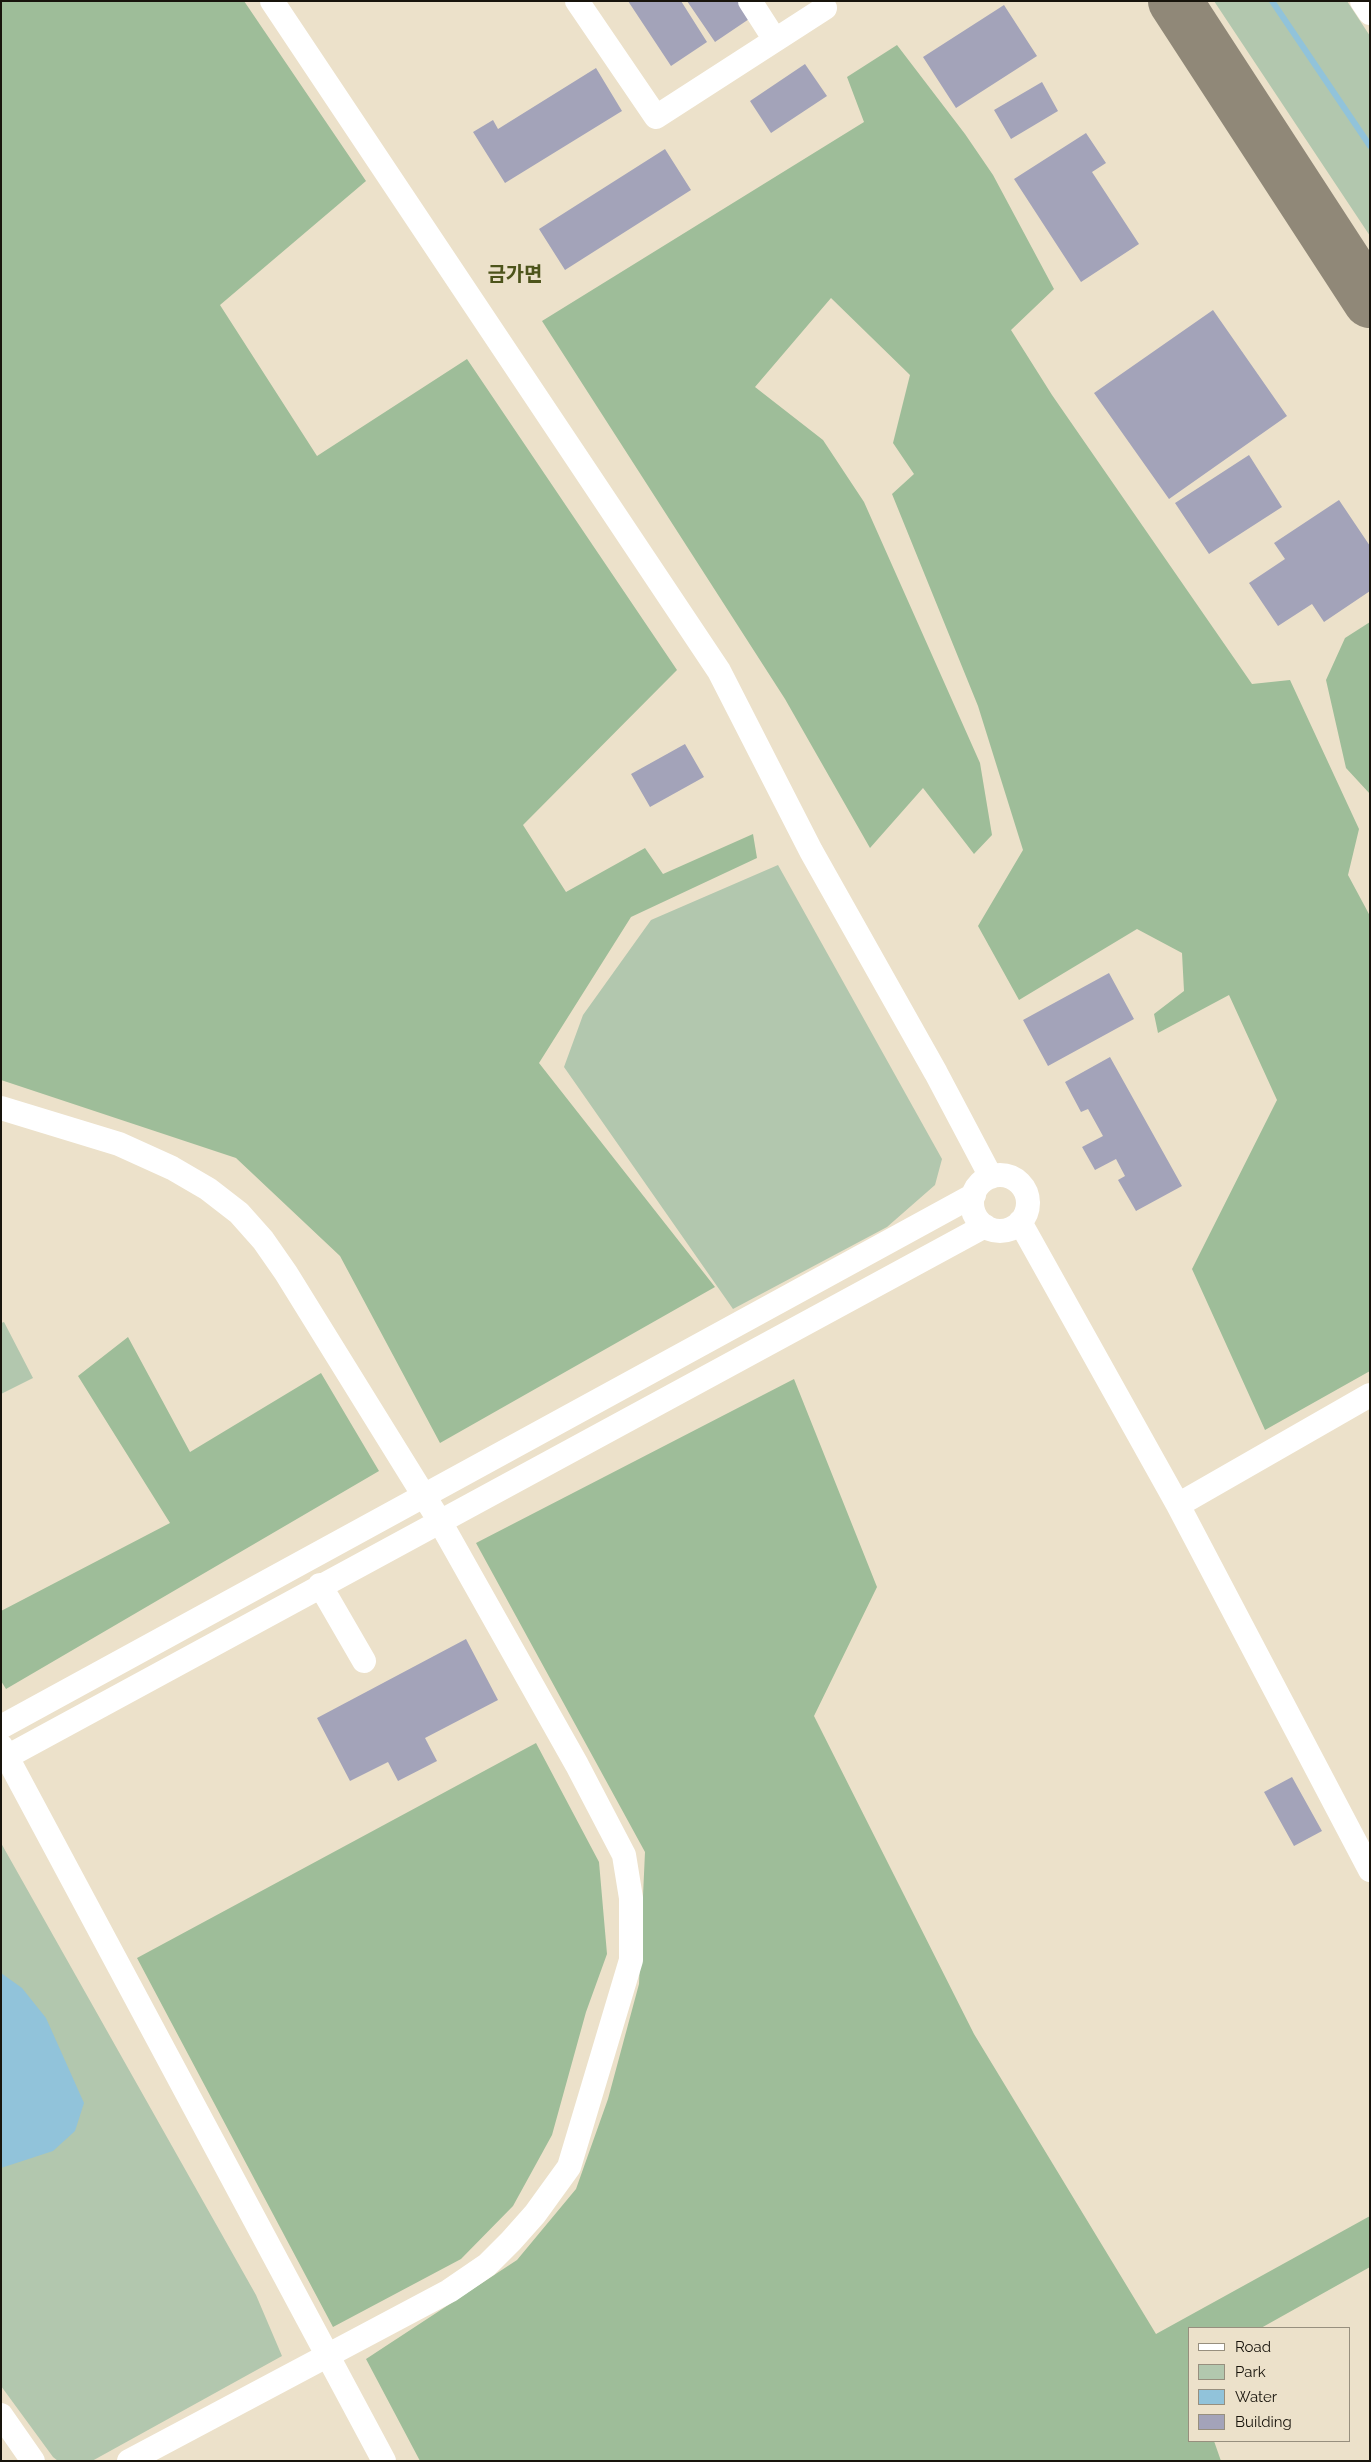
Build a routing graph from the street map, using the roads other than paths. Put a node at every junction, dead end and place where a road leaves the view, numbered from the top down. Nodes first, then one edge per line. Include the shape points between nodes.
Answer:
1 (272, 1) edge
2 (578, 1) edge
3 (750, 1) edge
4 (1362, 1) edge
5 (825, 8) dead end
6 (1370, 13) edge
7 (775, 40) junction
8 (1, 1108) edge
9 (991, 1176) junction
10 (974, 1195) junction
11 (1020, 1222) junction
12 (985, 1226) junction
13 (1370, 1395) edge
14 (424, 1496) junction
15 (1178, 1505) junction
16 (439, 1520) junction
17 (320, 1585) junction
18 (364, 1661) dead end
19 (1, 1727) edge
20 (3, 1754) edge
21 (1370, 1870) edge
22 (327, 2355) junction
23 (1, 2415) edge
24 (33, 2461) edge
25 (129, 2461) edge
26 (384, 2461) edge

1 - 9 street via 719,671 811,851
2 - 7 street via 656,117
3 - 7 street
4 - 6 street
5 - 7 street
8 - 14 street via 120,1144 172,1168 208,1189 239,1213 286,1273
9 - 10 street via 977,1187
9 - 11 street via 1009,1176 1023,1187 1028,1205
10 - 12 street via 974,1212
10 - 14 street
11 - 12 street via 1003,1230
11 - 15 street
12 - 16 street
13 - 15 street
14 - 16 street
14 - 19 street
15 - 21 street
16 - 17 street
16 - 22 street via 624,1855 631,1898 631,1960 569,2167 535,2214 487,2264 449,2291
17 - 18 street
17 - 20 street
20 - 22 street
22 - 25 street
22 - 26 street
23 - 24 street

